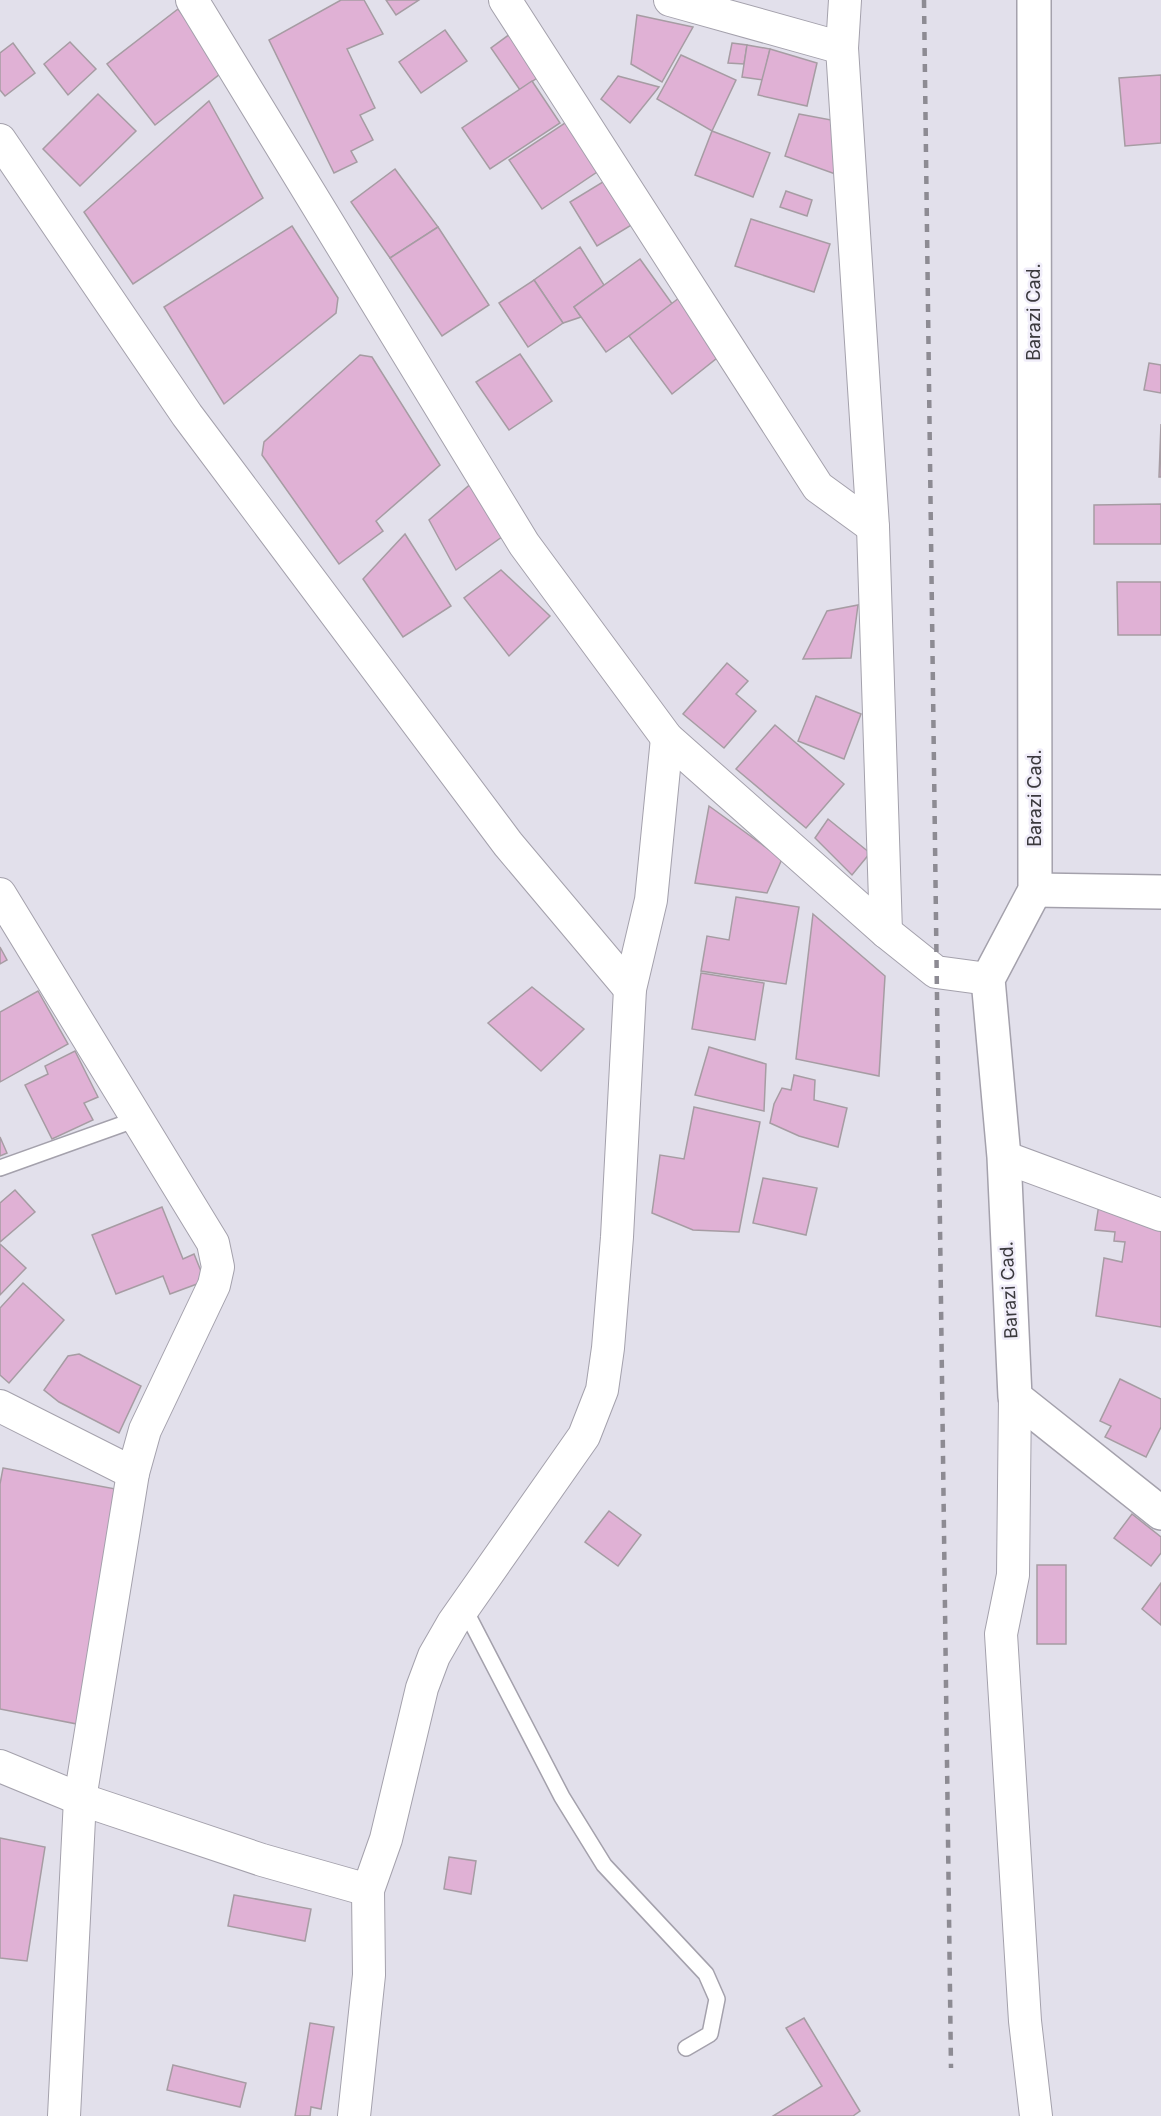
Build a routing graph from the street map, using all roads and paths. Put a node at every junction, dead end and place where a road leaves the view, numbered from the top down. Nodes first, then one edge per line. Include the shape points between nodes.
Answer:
1 (192, 0) edge
2 (505, 0) edge
3 (670, 0) edge
4 (845, 0) edge
5 (1034, 0) edge
6 (842, 48) junction
7 (0, 140) edge
8 (873, 528) junction
9 (667, 738) junction
10 (1035, 890) junction
11 (1161, 892) edge
12 (0, 894) edge
13 (886, 932) junction
14 (988, 980) junction
15 (630, 989) junction
16 (137, 1119) junction
17 (1004, 1157) junction
18 (0, 1168) edge
19 (1161, 1215) edge
20 (1016, 1397) junction
21 (0, 1406) edge
22 (134, 1473) junction
23 (1161, 1513) edge
24 (463, 1606) junction
25 (0, 1766) edge
26 (80, 1799) junction
27 (368, 1890) junction
28 (686, 2048) dead end
29 (64, 2116) edge
30 (354, 2116) edge
31 (1036, 2116) edge

1 - 9 street via 524,544
2 - 8 street via 818,487
3 - 6 street
4 - 6 street
5 - 10 street, Barazi Cad.
6 - 8 street
7 - 15 street via 187,415 508,844
8 - 13 street
9 - 13 street
9 - 15 street via 651,900
10 - 11 street
10 - 14 street, Barazi Cad.
12 - 16 street
13 - 14 street via 936,972
14 - 17 street, Barazi Cad.
15 - 24 street via 616,1248 602,1390 584,1436
16 - 18 lane
16 - 22 street via 213,1243 218,1267 214,1286 145,1430
17 - 19 street
17 - 20 street, Barazi Cad.
20 - 23 street
20 - 31 street via 1013,1575 1001,1634 1025,2021
21 - 22 street
22 - 26 street
24 - 27 street via 434,1656 422,1688 386,1839
24 - 28 lane via 562,1797 604,1865 706,1974 717,1999 710,2034
25 - 26 street
26 - 27 street via 262,1860
26 - 29 street
27 - 30 street via 369,1975

